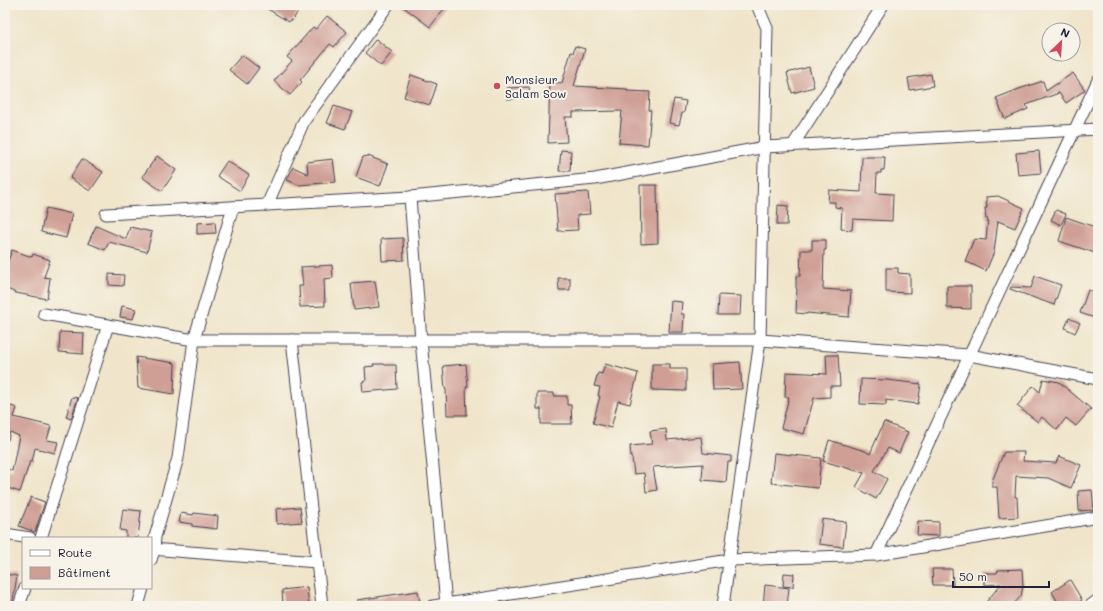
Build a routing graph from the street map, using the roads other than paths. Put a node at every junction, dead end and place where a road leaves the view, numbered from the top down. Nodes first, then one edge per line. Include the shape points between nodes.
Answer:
1 (388, 5) edge
2 (757, 5) edge
3 (883, 5) edge
4 (1098, 80) edge
5 (1098, 129) edge
6 (1075, 130) junction
7 (793, 145) junction
8 (764, 147) junction
9 (410, 197) junction
10 (267, 205) junction
11 (233, 207) junction
12 (106, 214) dead end
13 (44, 314) dead end
14 (108, 325) junction
15 (194, 340) junction
16 (292, 340) junction
17 (421, 340) junction
18 (760, 340) junction
19 (969, 356) junction
20 (1098, 379) edge
21 (1098, 517) edge
22 (5, 534) edge
23 (24, 537) edge
24 (41, 537) edge
25 (152, 553) edge
26 (876, 556) junction
27 (730, 560) junction
28 (317, 562) junction
29 (25, 589) edge
30 (143, 589) edge
31 (1098, 600) edge
32 (446, 604) junction
33 (19, 606) edge
34 (138, 606) edge
35 (322, 606) edge
36 (433, 606) edge
37 (723, 606) edge
38 (1090, 606) edge

1 - 10 street via 304,121
2 - 8 street via 767,28
3 - 7 street
4 - 6 street
5 - 6 street
6 - 7 street
6 - 19 street
7 - 8 street
8 - 9 street via 595,179
8 - 18 street
9 - 10 street
9 - 17 street
10 - 11 street
11 - 12 street
11 - 15 street
13 - 14 street
14 - 15 street
14 - 24 street
15 - 16 street
15 - 25 street via 178,458
16 - 17 street
16 - 28 street
17 - 18 street
17 - 32 street
18 - 19 street
18 - 27 street
19 - 20 street
19 - 26 street
21 - 26 street
22 - 23 street
25 - 28 street
26 - 27 street
27 - 32 street
27 - 37 street
28 - 35 street
29 - 33 street
30 - 34 street
31 - 38 street
32 - 36 street

